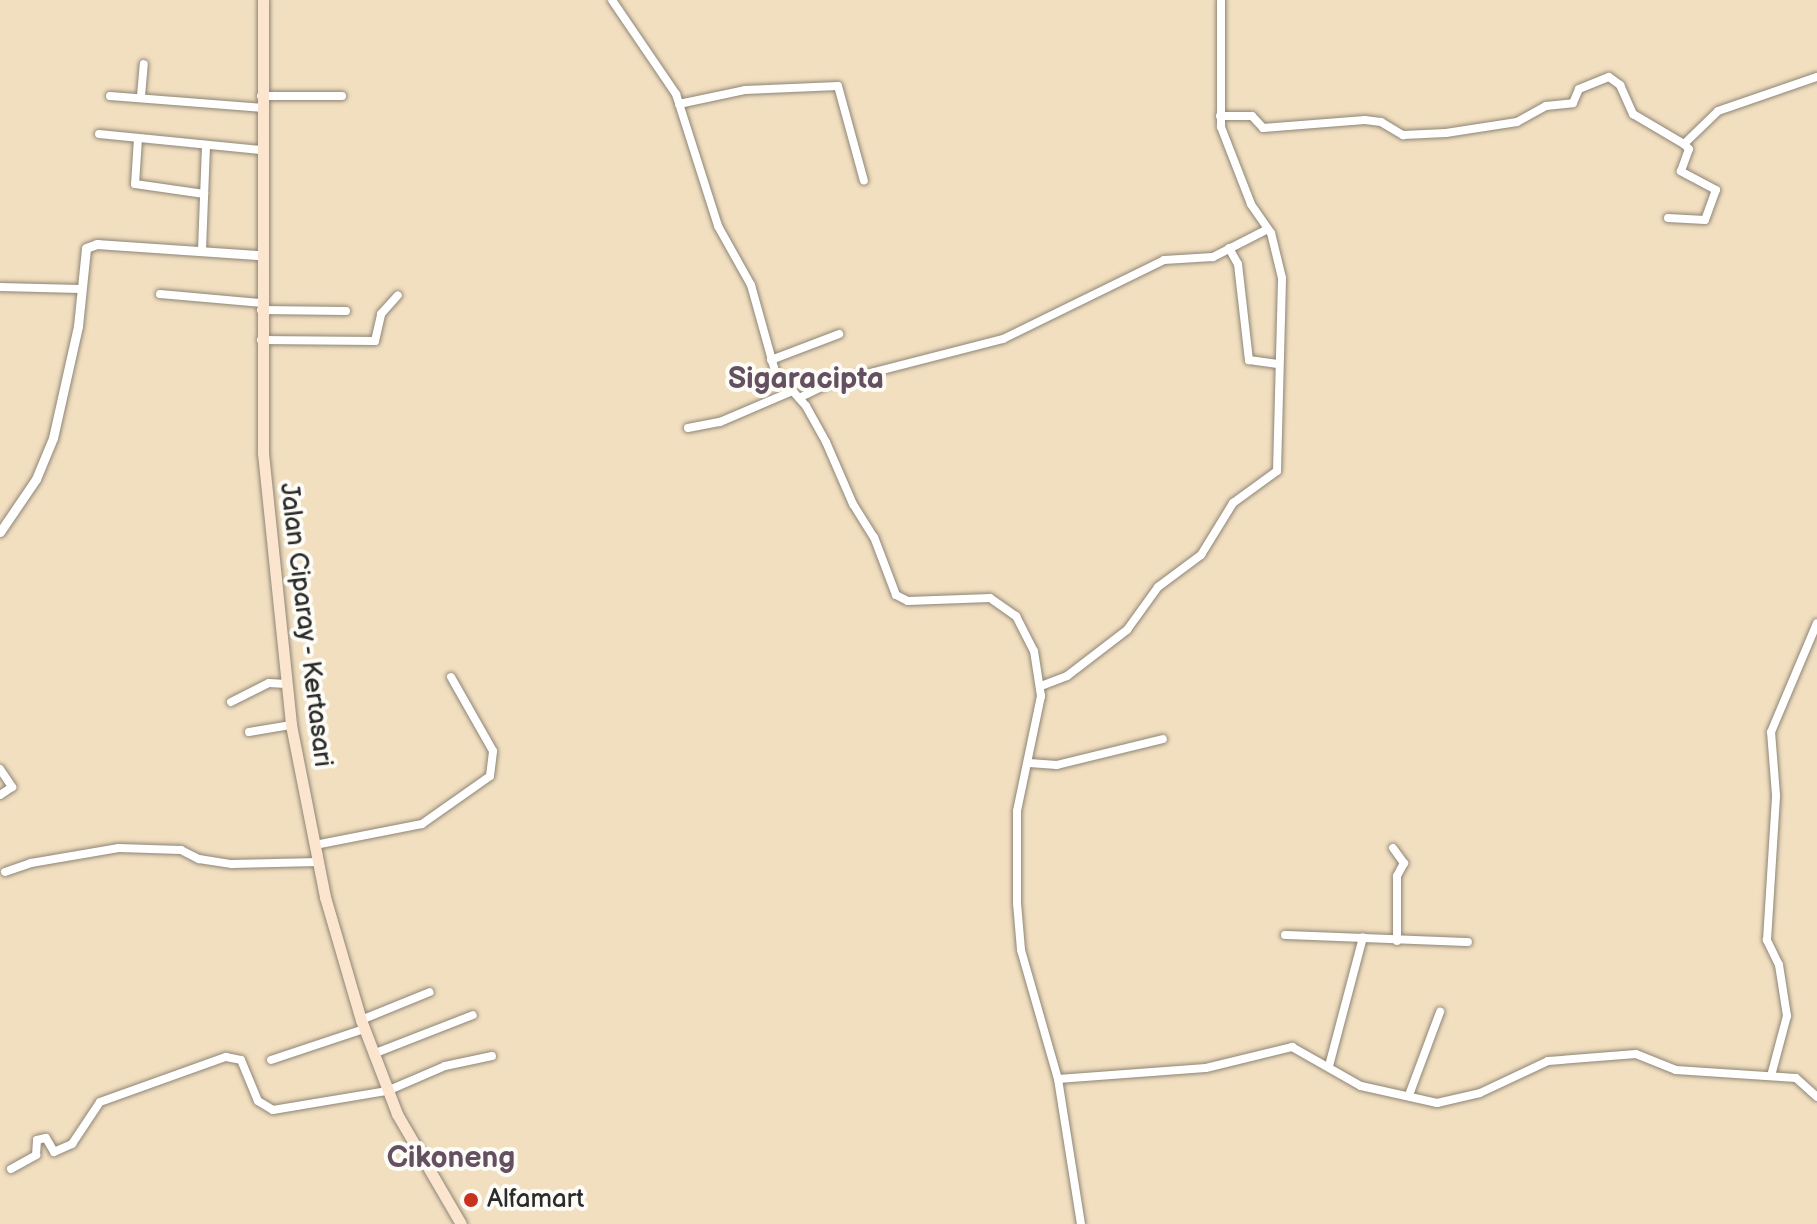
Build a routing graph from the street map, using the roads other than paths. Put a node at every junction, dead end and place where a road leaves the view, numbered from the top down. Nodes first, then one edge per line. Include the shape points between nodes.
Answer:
1 (263, 0) edge
2 (612, 0) edge
3 (1221, 0) edge
4 (144, 64) dead end
5 (1817, 77) edge
6 (110, 96) dead end
7 (141, 96) junction
8 (342, 96) dead end
9 (261, 102) junction
10 (679, 104) junction
11 (1220, 116) junction
12 (99, 134) dead end
13 (138, 138) junction
14 (1684, 144) junction
15 (206, 145) junction
16 (260, 150) junction
17 (864, 181) dead end
18 (204, 194) junction
19 (1668, 218) dead end
20 (1266, 230) junction
21 (1229, 248) junction
22 (202, 250) junction
23 (260, 255) junction
24 (0, 287) edge
25 (80, 289) junction
26 (160, 294) dead end
27 (398, 295) dead end
28 (260, 307) junction
29 (346, 311) dead end
30 (839, 334) dead end
31 (260, 340) junction
32 (771, 360) junction
33 (1278, 364) junction
34 (790, 392) junction
35 (799, 398) junction
36 (688, 428) dead end
37 (0, 532) edge
38 (1817, 623) edge
39 (451, 677) dead end
40 (286, 684) junction
41 (1041, 686) junction
42 (231, 702) dead end
43 (291, 725) junction
44 (249, 732) dead end
45 (1163, 739) dead end
46 (1029, 763) junction
47 (0, 769) edge
48 (0, 795) edge
49 (315, 845) junction
50 (1393, 848) dead end
51 (318, 862) junction
52 (5, 872) dead end
53 (1285, 935) dead end
54 (1363, 937) junction
55 (1397, 941) junction
56 (1468, 942) dead end
57 (430, 992) dead end
58 (1440, 1012) dead end
59 (473, 1015) dead end
60 (362, 1024) junction
61 (373, 1054) junction
62 (492, 1056) dead end
63 (271, 1060) dead end
64 (1329, 1066) junction
65 (1771, 1076) junction
66 (1058, 1079) junction
67 (387, 1091) junction
68 (1409, 1095) junction
69 (1817, 1097) edge
70 (32, 1159) junction
71 (11, 1169) dead end
72 (32, 1170) dead end
73 (461, 1224) edge
74 (1081, 1224) edge

1 - 9 main road, Jalan Ciparay - Kertasari
2 - 10 street
3 - 11 street
4 - 7 street
5 - 14 street via 1718,111
6 - 7 street
7 - 9 street
8 - 9 street
9 - 16 main road, Jalan Ciparay - Kertasari
10 - 17 street via 769,87 838,86
10 - 32 street via 718,226 751,285
11 - 14 street via 1252,116 1263,128 1365,120 1381,122 1403,135 1446,133 1517,122 1546,106 1573,103 1579,89 1609,77 1620,85 1633,114
11 - 20 street via 1231,160
12 - 13 street
13 - 15 street
13 - 18 street via 136,185
14 - 19 street via 1689,150 1681,171 1716,190 1705,220
15 - 16 street
15 - 18 street
16 - 23 main road, Jalan Ciparay - Kertasari
18 - 22 street
20 - 21 street
20 - 33 street via 1282,278
21 - 33 street via 1238,264 1249,360
21 - 35 street via 1209,257 1164,260 1003,339 828,384
22 - 23 street
22 - 25 street via 89,245 83,251
23 - 28 main road, Jalan Ciparay - Kertasari
24 - 25 street
25 - 37 street via 78,326 53,438 36,479
26 - 28 street
27 - 31 street via 381,314 375,341
28 - 29 street
28 - 31 main road, Jalan Ciparay - Kertasari
30 - 32 street
31 - 40 main road, Jalan Ciparay - Kertasari via 265,487
32 - 34 street
33 - 41 street via 1275,474 1233,503 1201,555 1158,587 1127,630 1067,676
34 - 35 street
34 - 36 street via 720,422
35 - 41 street via 874,537 896,595 908,601 974,595 1005,605 1024,626
38 - 65 street via 1771,732 1776,795 1767,940 1779,965 1787,1016
39 - 49 street via 493,751 490,776 422,824
40 - 42 street via 269,683
40 - 43 main road, Jalan Ciparay - Kertasari
41 - 46 street
43 - 44 street
43 - 49 main road, Jalan Ciparay - Kertasari
45 - 46 street via 1057,765
46 - 66 street via 1014,841 1020,934
47 - 48 street via 12,787
49 - 51 main road, Jalan Ciparay - Kertasari
50 - 55 street via 1404,866 1397,876
51 - 52 street via 232,864 181,850 119,848
51 - 60 main road, Jalan Ciparay - Kertasari
53 - 54 street
54 - 55 street
54 - 64 street
55 - 56 street
57 - 60 street
58 - 68 street
59 - 61 street
60 - 61 main road, Jalan Ciparay - Kertasari
60 - 63 street
61 - 67 main road, Jalan Ciparay - Kertasari
62 - 67 street via 450,1064
64 - 66 street via 1292,1047 1206,1068
64 - 68 street via 1361,1086
65 - 68 street via 1676,1070 1636,1054 1548,1061 1462,1099 1437,1103
65 - 69 street via 1796,1078
66 - 74 street
67 - 70 street via 268,1109 258,1101 241,1060 226,1057 100,1102 88,1112 72,1144 54,1152 42,1138 35,1143 38,1153
67 - 73 main road, Jalan Ciparay - Kertasari
70 - 71 street
70 - 72 street

